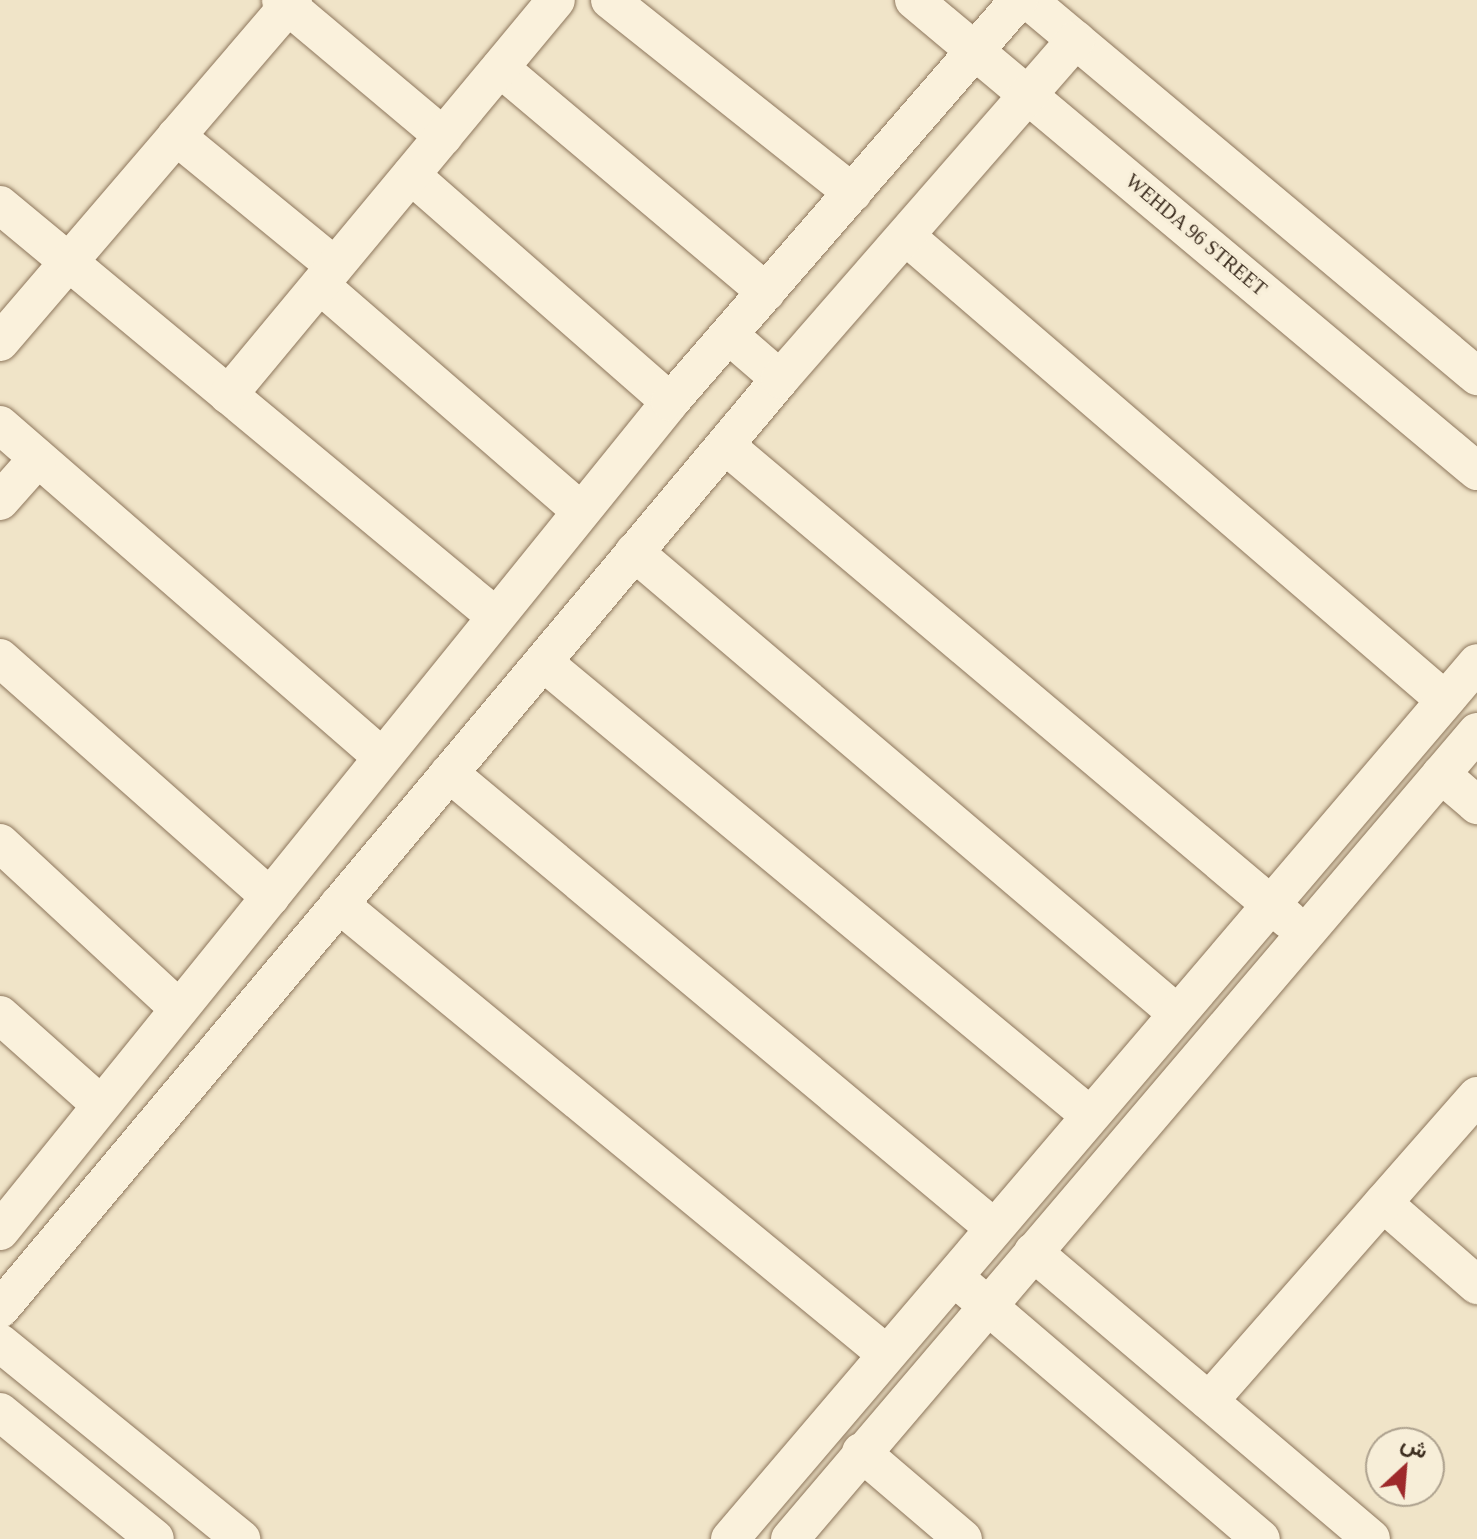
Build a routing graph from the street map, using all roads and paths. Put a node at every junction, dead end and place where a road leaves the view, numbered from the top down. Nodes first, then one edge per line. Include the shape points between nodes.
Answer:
1 (556, 0) edge
2 (610, 0) edge
3 (914, 0) edge
4 (1019, 0) edge
5 (1028, 0) edge
6 (288, 2) edge
7 (1076, 40) junction
8 (975, 51) junction
9 (500, 68) junction
10 (1029, 96) junction
11 (176, 136) junction
12 (443, 136) junction
13 (411, 175) junction
14 (853, 193) junction
15 (0, 205) edge
16 (908, 238) junction
17 (69, 262) junction
18 (328, 276) junction
19 (766, 292) junction
20 (729, 335) junction
21 (0, 342) edge
22 (1477, 376) edge
23 (780, 379) junction
24 (228, 395) junction
25 (670, 402) junction
26 (0, 425) edge
27 (725, 445) junction
28 (38, 458) junction
29 (1477, 471) edge
30 (0, 501) edge
31 (581, 511) junction
32 (634, 552) junction
33 (495, 616) junction
34 (0, 658) edge
35 (543, 662) junction
36 (1477, 663) edge
37 (1445, 700) junction
38 (1477, 732) edge
39 (382, 757) junction
40 (449, 773) junction
41 (1441, 774) junction
42 (1477, 805) edge
43 (0, 843) edge
44 (270, 897) junction
45 (1269, 903) junction
46 (339, 904) junction
47 (1305, 934) junction
48 (179, 1009) junction
49 (1174, 1011) junction
50 (0, 1015) edge
51 (1477, 1096) edge
52 (101, 1105) junction
53 (1088, 1114) junction
54 (1383, 1203) junction
55 (993, 1227) junction
56 (0, 1231) edge
57 (1033, 1252) junction
58 (952, 1276) junction
59 (1477, 1285) edge
60 (986, 1305) junction
61 (0, 1309) edge
62 (0, 1343) edge
63 (885, 1353) junction
64 (1209, 1401) junction
65 (0, 1412) edge
66 (861, 1452) junction
67 (155, 1539) edge
68 (241, 1539) edge
69 (730, 1539) edge
70 (790, 1539) edge
71 (963, 1539) edge
72 (1261, 1539) edge
73 (1371, 1539) edge

1 - 9 street
2 - 14 street
3 - 8 street, WEHDA 96 STREET
4 - 8 street
5 - 7 street
6 - 11 street
6 - 12 street
7 - 10 street
7 - 22 street
8 - 10 street, WEHDA 96 STREET
8 - 14 street
9 - 12 street
9 - 19 street
10 - 16 street
10 - 29 street, WEHDA 96 STREET
11 - 17 street
11 - 18 street
12 - 13 street
13 - 18 street
13 - 25 street
14 - 19 street
15 - 17 street
16 - 23 street
16 - 37 street
17 - 21 street
17 - 24 street
18 - 24 street
18 - 31 street
19 - 20 street
20 - 23 street
20 - 25 street
23 - 27 street
24 - 33 street
25 - 31 street
26 - 28 street
27 - 32 street
27 - 45 street
28 - 30 street
28 - 39 street
31 - 33 street
32 - 35 street
32 - 49 street
33 - 39 street
34 - 44 street
35 - 40 street
35 - 53 street
36 - 37 street
37 - 45 street
38 - 41 street
39 - 44 street
40 - 46 street
40 - 55 street
41 - 42 street
41 - 47 street
43 - 48 street
44 - 48 street
45 - 47 street
45 - 49 street
46 - 61 street
46 - 63 street
47 - 57 street
48 - 52 street
49 - 53 street
50 - 52 street
51 - 54 street
52 - 56 street
53 - 55 street
54 - 59 street
54 - 64 street
55 - 58 street
57 - 60 street
57 - 64 street
58 - 60 street
58 - 63 street
60 - 66 street
60 - 72 street
62 - 68 street
63 - 69 street
64 - 73 street
65 - 67 street
66 - 70 street
66 - 71 street

